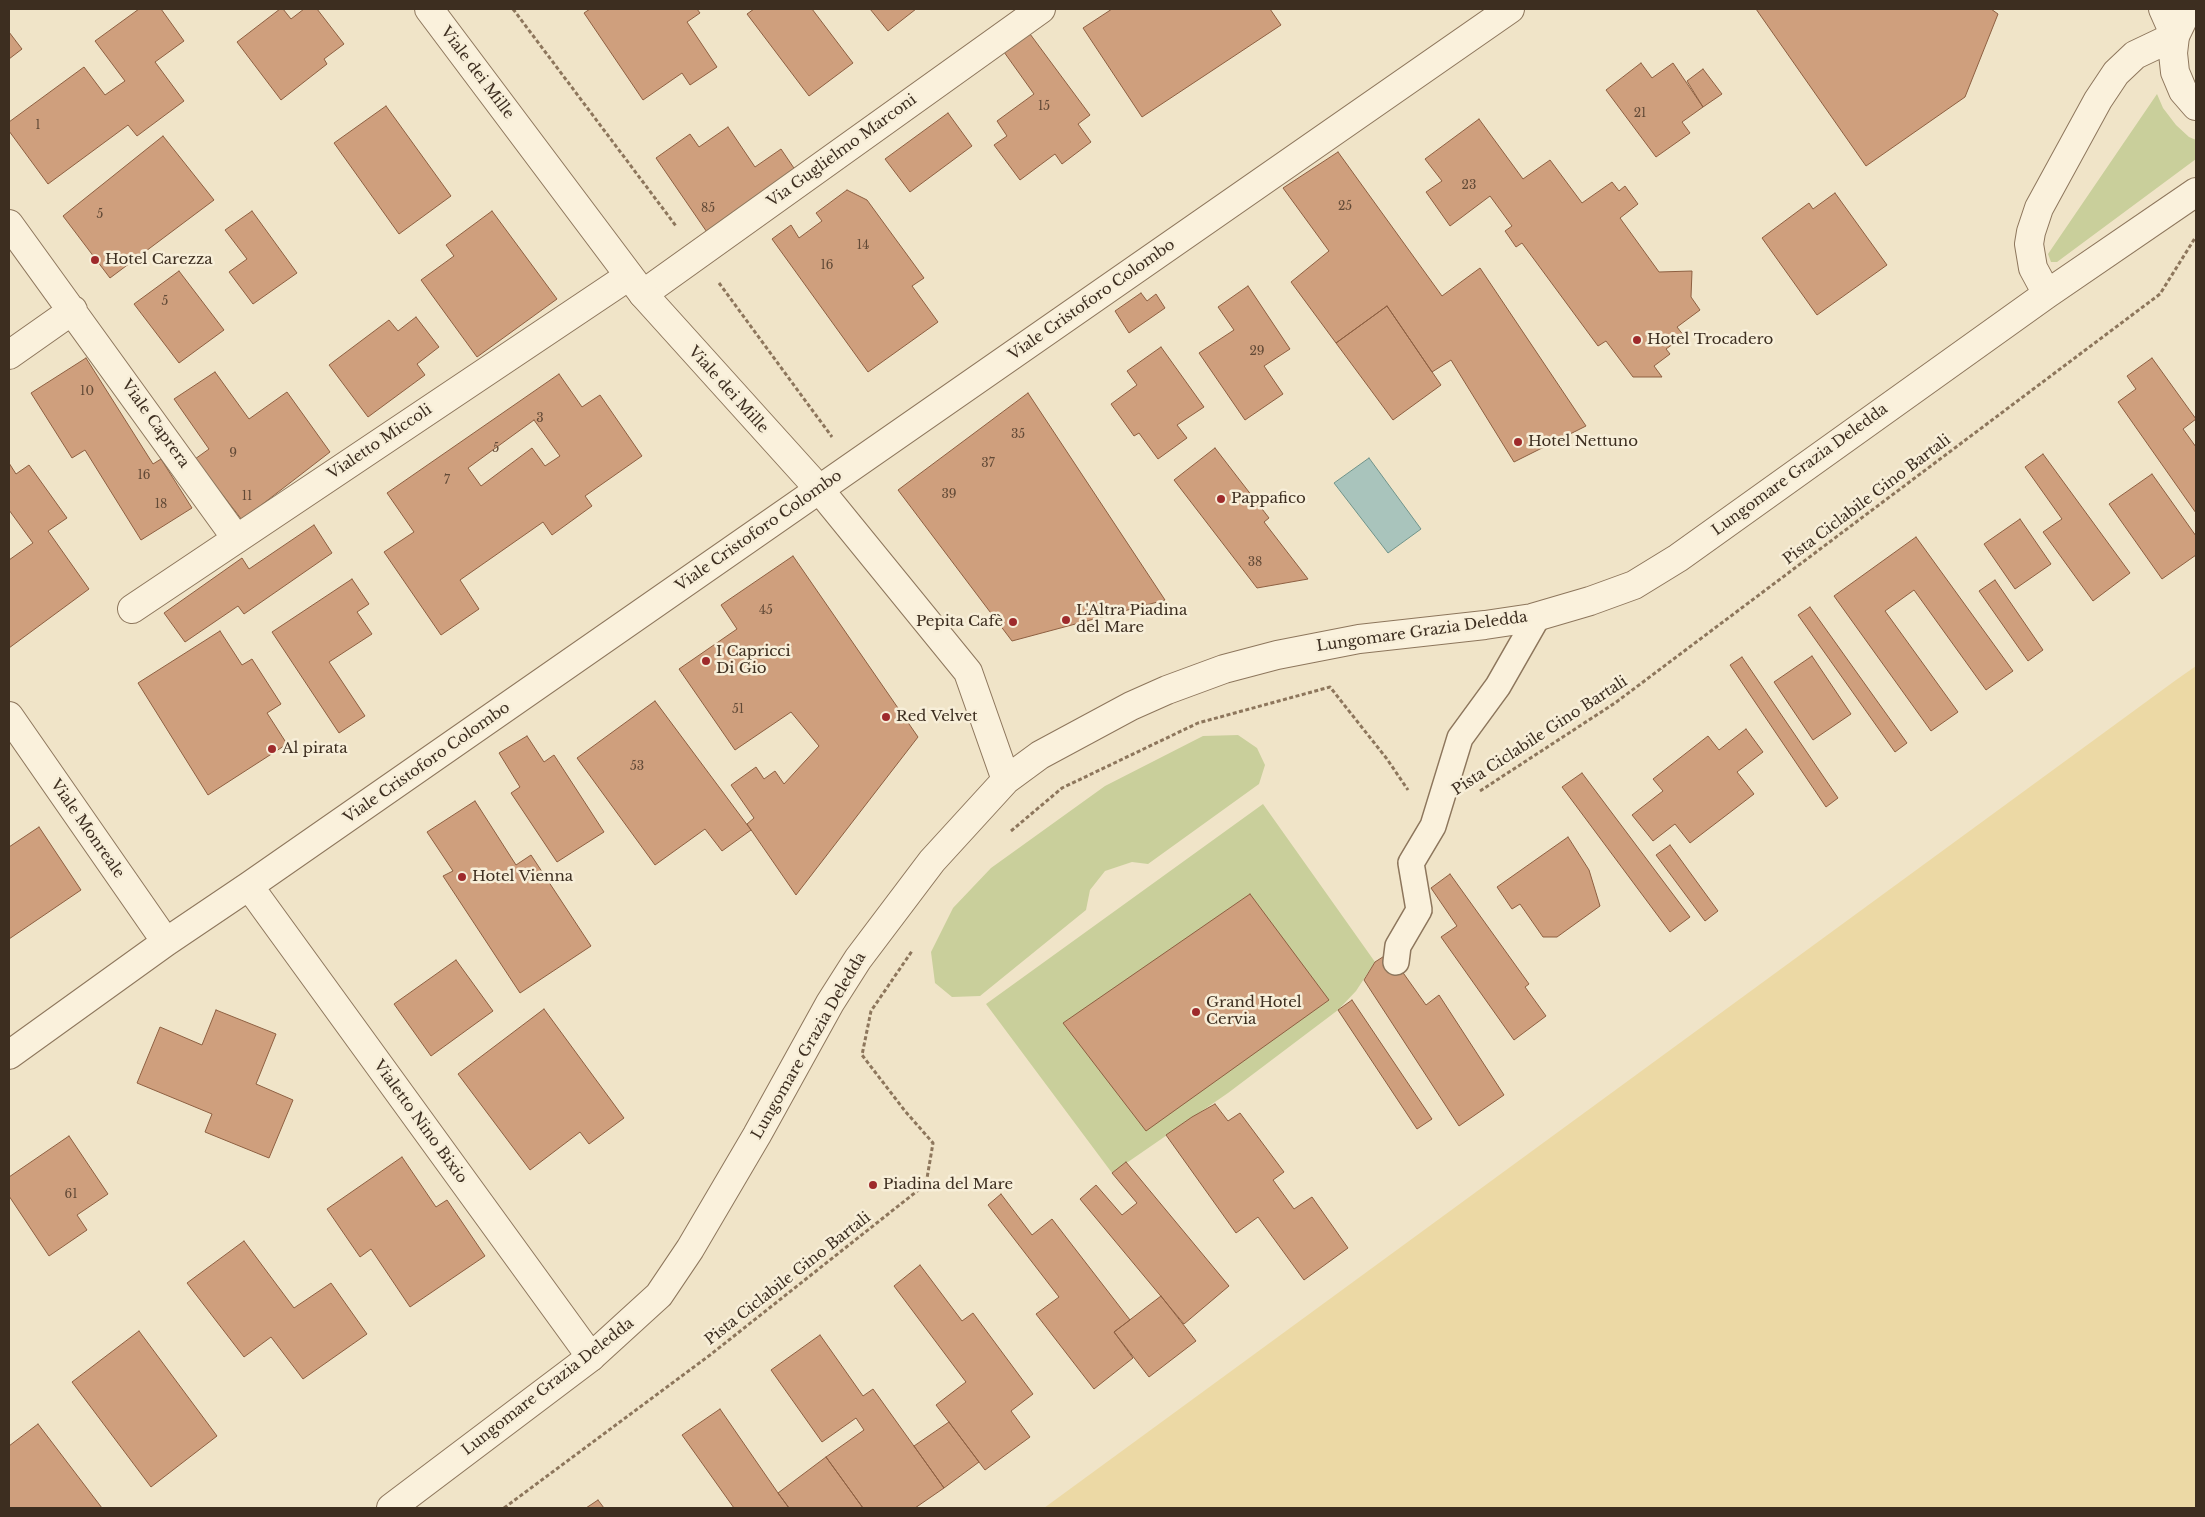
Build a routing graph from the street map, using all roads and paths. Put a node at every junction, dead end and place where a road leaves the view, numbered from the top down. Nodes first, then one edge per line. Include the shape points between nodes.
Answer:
1 (429, 9) edge
2 (1040, 9) edge
3 (1510, 9) edge
4 (2163, 9) edge
5 (2188, 9) edge
6 (2175, 36) junction
7 (2196, 106) edge
8 (2196, 192) edge
9 (9, 224) edge
10 (2196, 237) edge
11 (636, 285) junction
12 (2047, 294) junction
13 (73, 310) junction
14 (9, 355) edge
15 (819, 490) junction
16 (236, 538) junction
17 (132, 609) dead end
18 (1538, 616) junction
19 (9, 716) edge
20 (1006, 780) junction
21 (1439, 806) junction
22 (1004, 837) dead end
23 (249, 886) junction
24 (166, 942) junction
25 (912, 951) dead end
26 (1396, 962) dead end
27 (9, 1055) edge
28 (590, 1357) junction
29 (391, 1508) edge
30 (504, 1508) edge

1 - 11 street, Viale dei Mille
2 - 11 street, Via Guglielmo Marconi
3 - 15 street, Viale Cristoforo Colombo
4 - 6 street
5 - 6 street
6 - 7 street via 2175,72
6 - 12 street via 2140,52 2116,73 2039,208 2029,244 2033,268
8 - 12 street, Lungomare Grazia Deledda
9 - 13 street, Viale Caprera
10 - 21 path, Pista Ciclabile Gino Bartali via 2160,294 1615,703 1458,806
11 - 15 street, Viale dei Mille
11 - 16 street, Vialetto Miccoli
12 - 18 street, Lungomare Grazia Deledda via 1656,572 1609,595
13 - 14 street
13 - 16 street, Viale Caprera
15 - 20 street, Viale dei Mille via 968,672
15 - 23 street, Viale Cristoforo Colombo
16 - 17 street, Vialetto Miccoli
18 - 20 street, Lungomare Grazia Deledda via 1359,639 1224,669 1131,706 1040,755
18 - 21 lane via 1498,686 1460,738
19 - 24 street, Viale Monreale
20 - 28 street, Lungomare Grazia Deledda via 932,862 858,959 665,1288
21 - 22 path, Pista Ciclabile Gino Bartali via 1419,807 1387,759 1330,687 1198,723 1062,788
21 - 26 lane via 1433,826 1411,863 1419,910 1398,946
23 - 24 street, Viale Cristoforo Colombo
23 - 28 street, Vialetto Nino Bixio
24 - 27 street, Viale Cristoforo Colombo
25 - 30 path, Pista Ciclabile Gino Bartali via 870,1011 862,1055 933,1143 926,1184 710,1355
28 - 29 street, Lungomare Grazia Deledda

